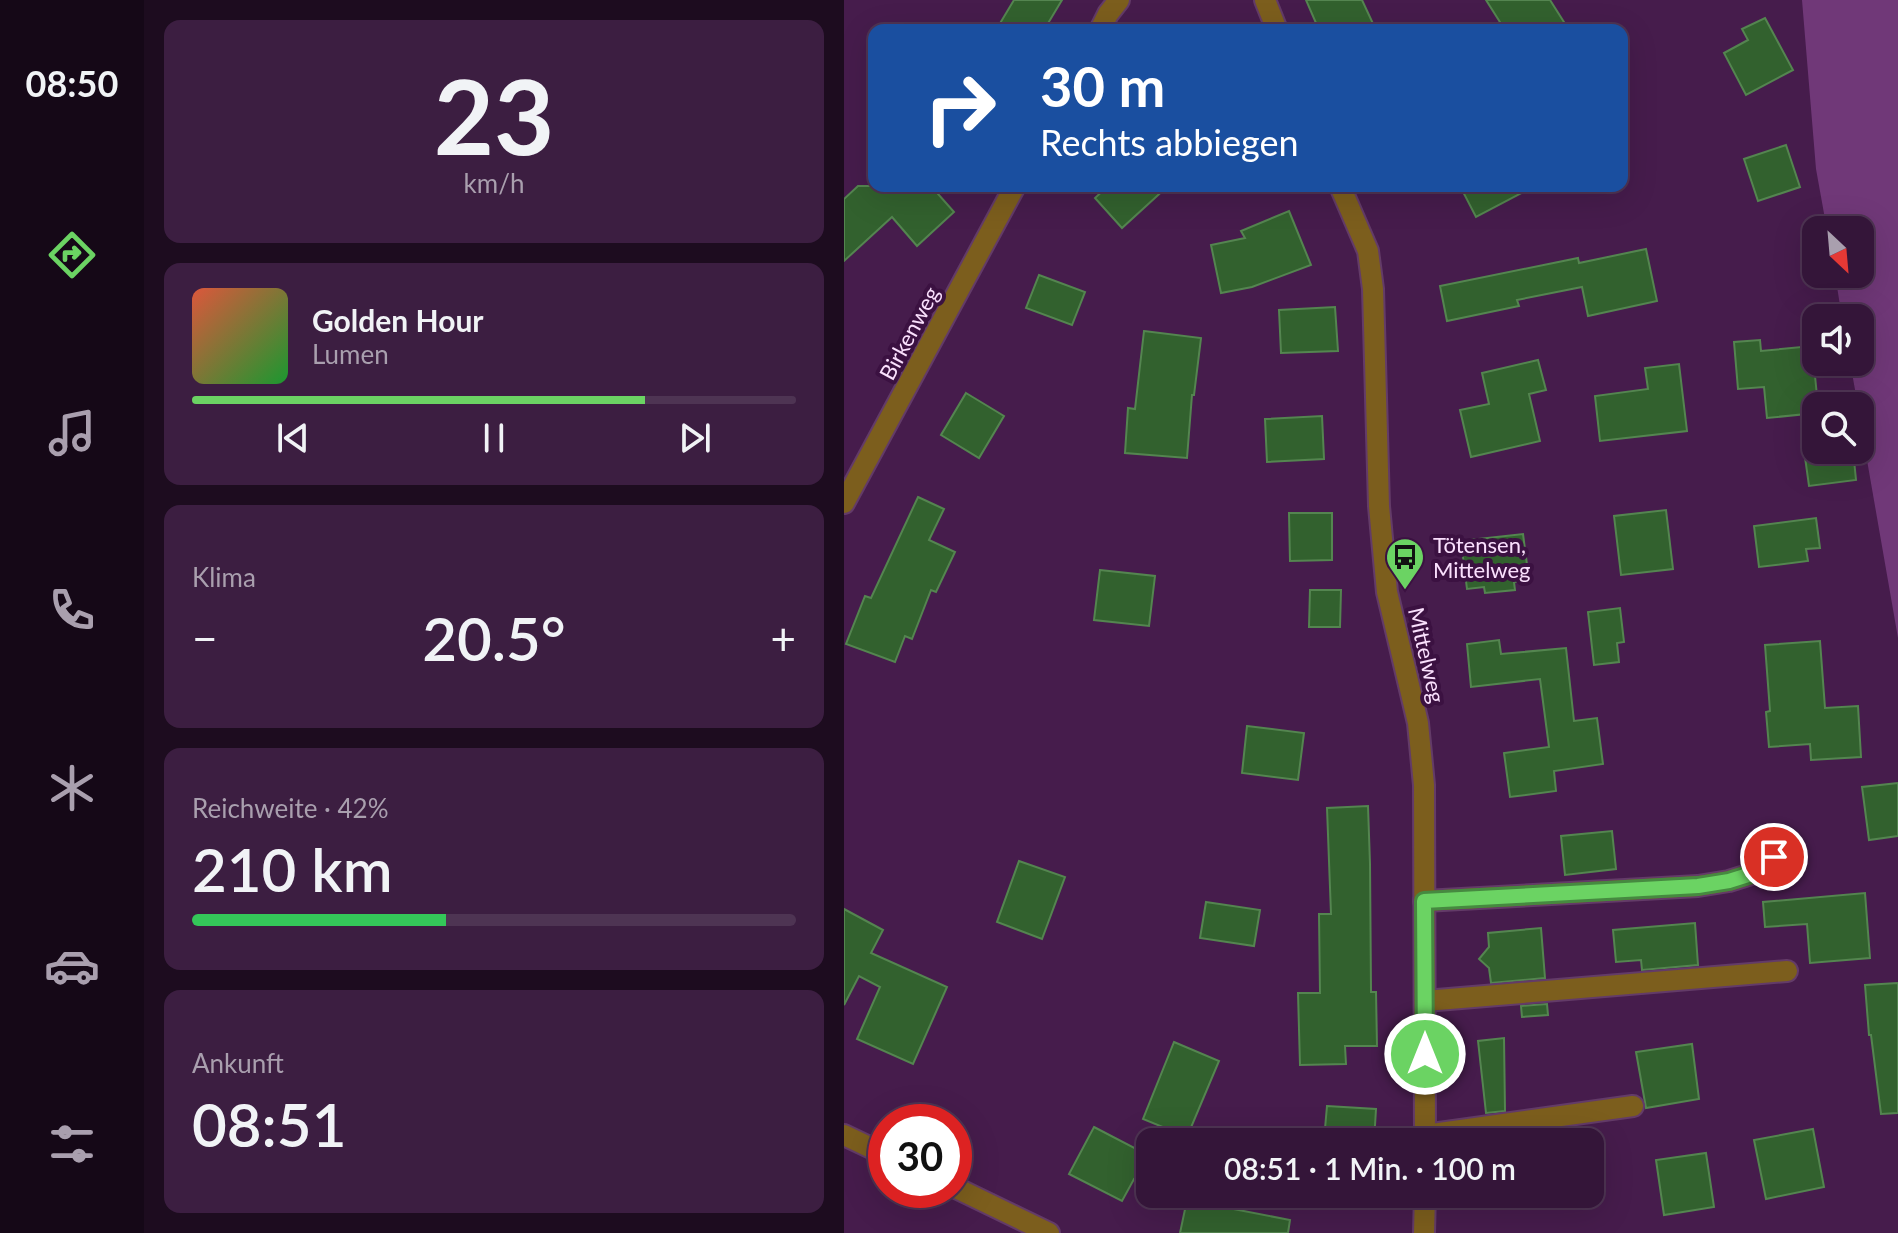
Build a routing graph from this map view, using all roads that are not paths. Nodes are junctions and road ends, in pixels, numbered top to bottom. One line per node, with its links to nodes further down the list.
1 (1119, 0): 3 (street)
2 (1265, 0): 4 (street)
3 (1103, 24)
4 (1275, 24)
5 (1012, 192): 7 (street, Birkenweg)
6 (1343, 192): 9 (street, Mittelweg)
7 (844, 503)
8 (1774, 857): 9 (street)
9 (1424, 901): 11 (street, Mittelweg)
10 (1787, 971): 11 (street)
11 (1425, 1001): 13 (street, Mittelweg)
12 (1633, 1106): 14 (street)
13 (1425, 1128)
14 (1490, 1128)
15 (844, 1135): 16 (street)
16 (868, 1146)
17 (972, 1196): 19 (street)
18 (1425, 1208): 20 (street)
19 (1049, 1233)
20 (1424, 1233)

